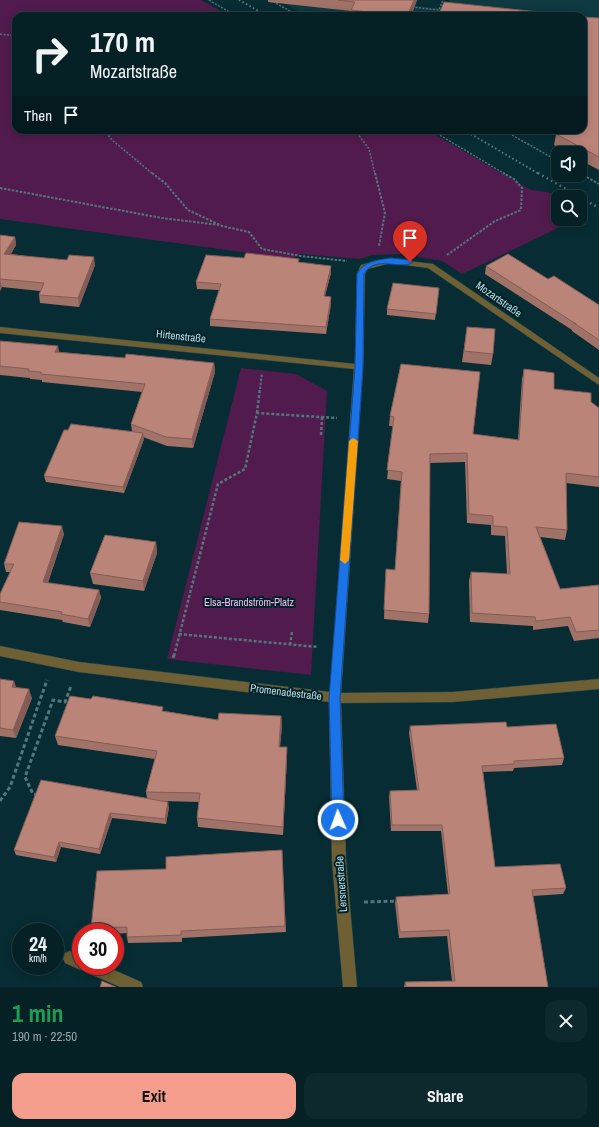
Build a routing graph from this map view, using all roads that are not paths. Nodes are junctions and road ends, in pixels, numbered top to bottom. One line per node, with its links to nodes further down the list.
1 (364, 267): 3 (street, Lersnerstraße); 4 (street, Mozartstraße)
2 (0, 330): 3 (street, Hirtenstraße)
3 (359, 367): 7 (street, Lersnerstraße)
4 (599, 382)
5 (0, 651): 7 (street, Promenadestraße)
6 (599, 684): 7 (street, Promenadestraße)
7 (335, 698): 10 (street, Lersnerstraße)
8 (109, 975): 9 (street)
9 (136, 987)
10 (350, 987)

